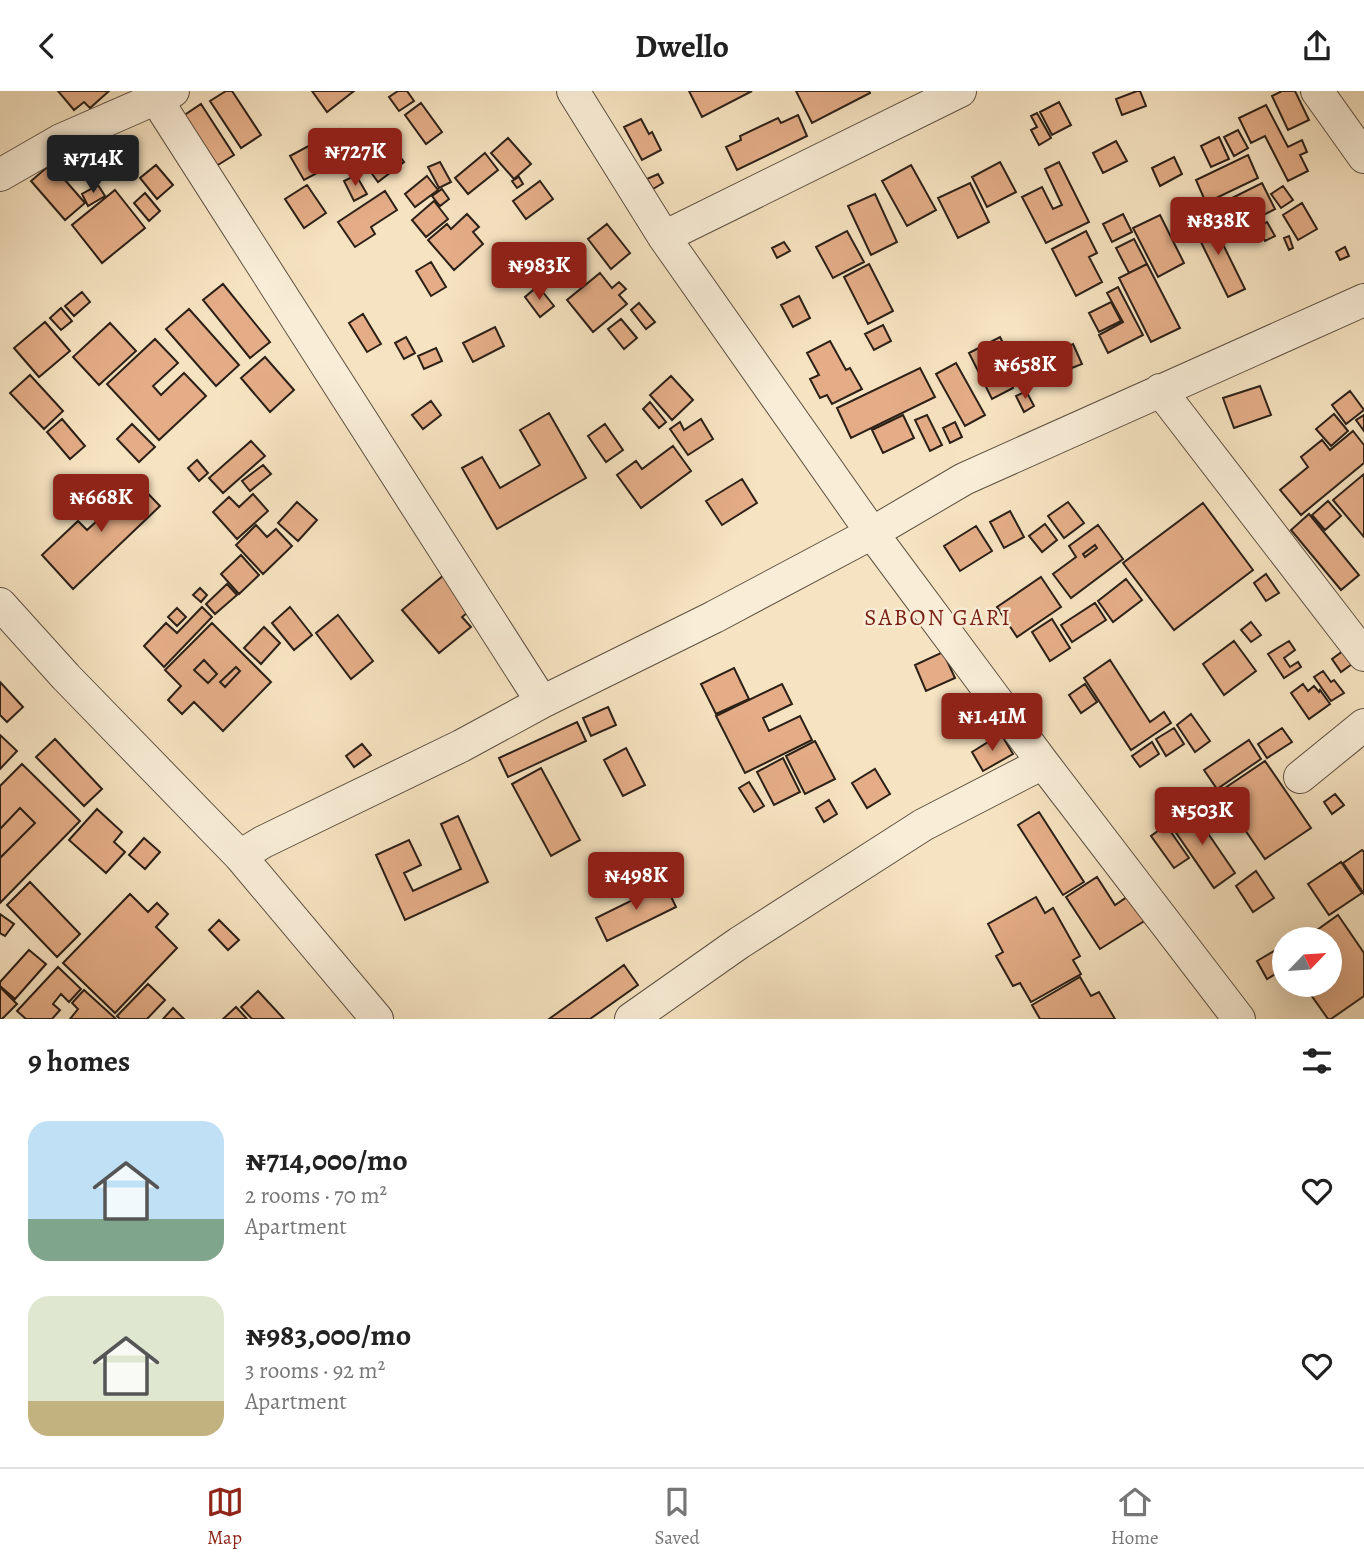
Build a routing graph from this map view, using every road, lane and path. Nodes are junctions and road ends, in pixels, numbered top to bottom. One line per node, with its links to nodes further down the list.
1 (573, 91): 7 (street)
2 (960, 91): 7 (street)
3 (1317, 91): 5 (street)
4 (160, 93): 6 (street); 13 (street)
5 (1364, 157)
6 (0, 175)
7 (664, 237): 10 (street)
8 (1364, 300): 9 (street)
9 (1160, 390): 10 (street); 12 (street)
10 (872, 533): 13 (street); 15 (street)
11 (0, 604): 17 (street)
12 (1364, 655)
13 (542, 702): 17 (street)
14 (1364, 725): 16 (street)
15 (1043, 763): 19 (street); 20 (street)
16 (1300, 777)
17 (240, 856): 18 (street)
18 (377, 1019)
19 (631, 1019)
20 (1239, 1019)

